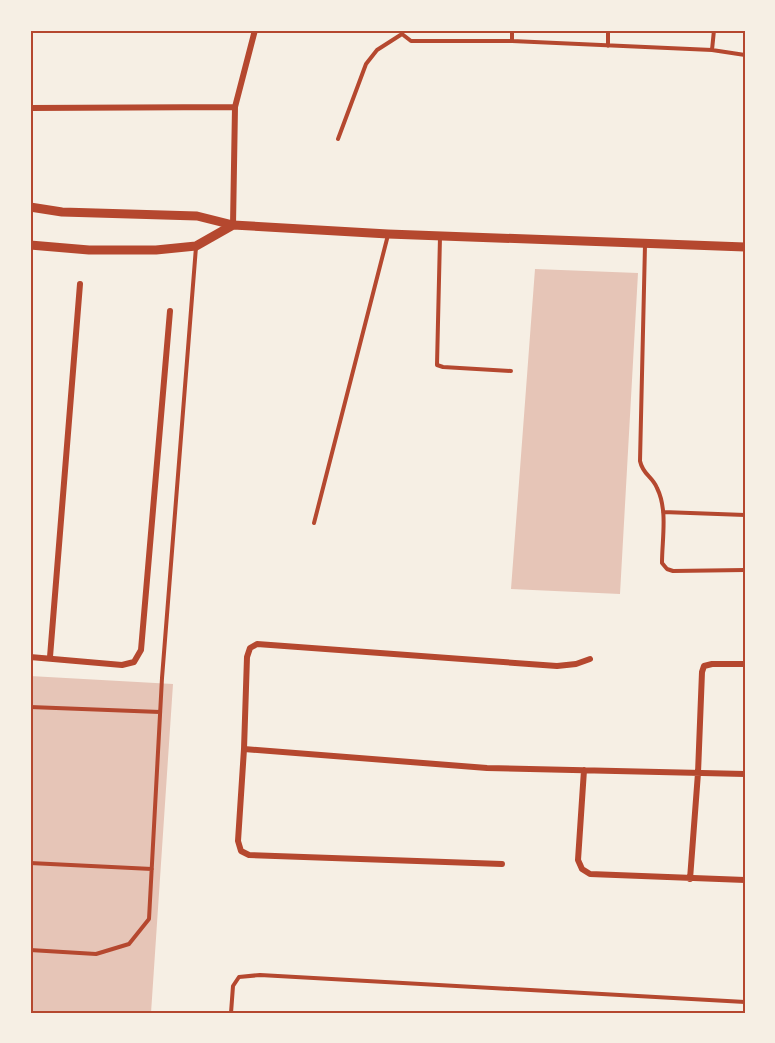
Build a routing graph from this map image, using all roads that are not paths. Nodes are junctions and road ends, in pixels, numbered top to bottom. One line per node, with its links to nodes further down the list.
1 (255, 30): 10 (street)
2 (512, 30): 6 (lane)
3 (608, 30): 7 (lane)
4 (714, 30): 8 (lane)
5 (401, 32): 6 (lane); 12 (lane)
6 (512, 41): 7 (lane)
7 (608, 46): 8 (lane)
8 (712, 50): 9 (lane)
9 (745, 55)
10 (235, 107): 11 (street); 14 (street)
11 (30, 108)
12 (338, 139)
13 (30, 207): 14 (street)
14 (233, 225): 15 (street); 19 (street)
15 (388, 234): 16 (street); 26 (lane)
16 (440, 236): 17 (street); 23 (lane)
17 (645, 244): 20 (street); 24 (lane)
18 (30, 245): 19 (street)
19 (196, 246): 33 (lane)
20 (745, 247)
21 (80, 284): 29 (street)
22 (170, 311): 29 (street)
23 (511, 371)
24 (663, 512): 25 (lane); 27 (lane)
25 (745, 515)
26 (314, 523)
27 (745, 570)
28 (30, 657): 29 (street)
29 (50, 657)
30 (590, 659): 34 (street)
31 (745, 664): 36 (street)
32 (30, 707): 33 (lane)
33 (160, 712): 40 (lane)
34 (244, 749): 35 (street); 39 (street)
35 (584, 770): 36 (street); 41 (street)
36 (698, 773): 37 (street); 41 (street)
37 (745, 774)
38 (30, 863): 40 (lane)
39 (502, 864)
40 (152, 869): 43 (lane)
41 (690, 879): 42 (street)
42 (745, 880)
43 (30, 950)
44 (745, 1002): 45 (lane)
45 (231, 1013)

